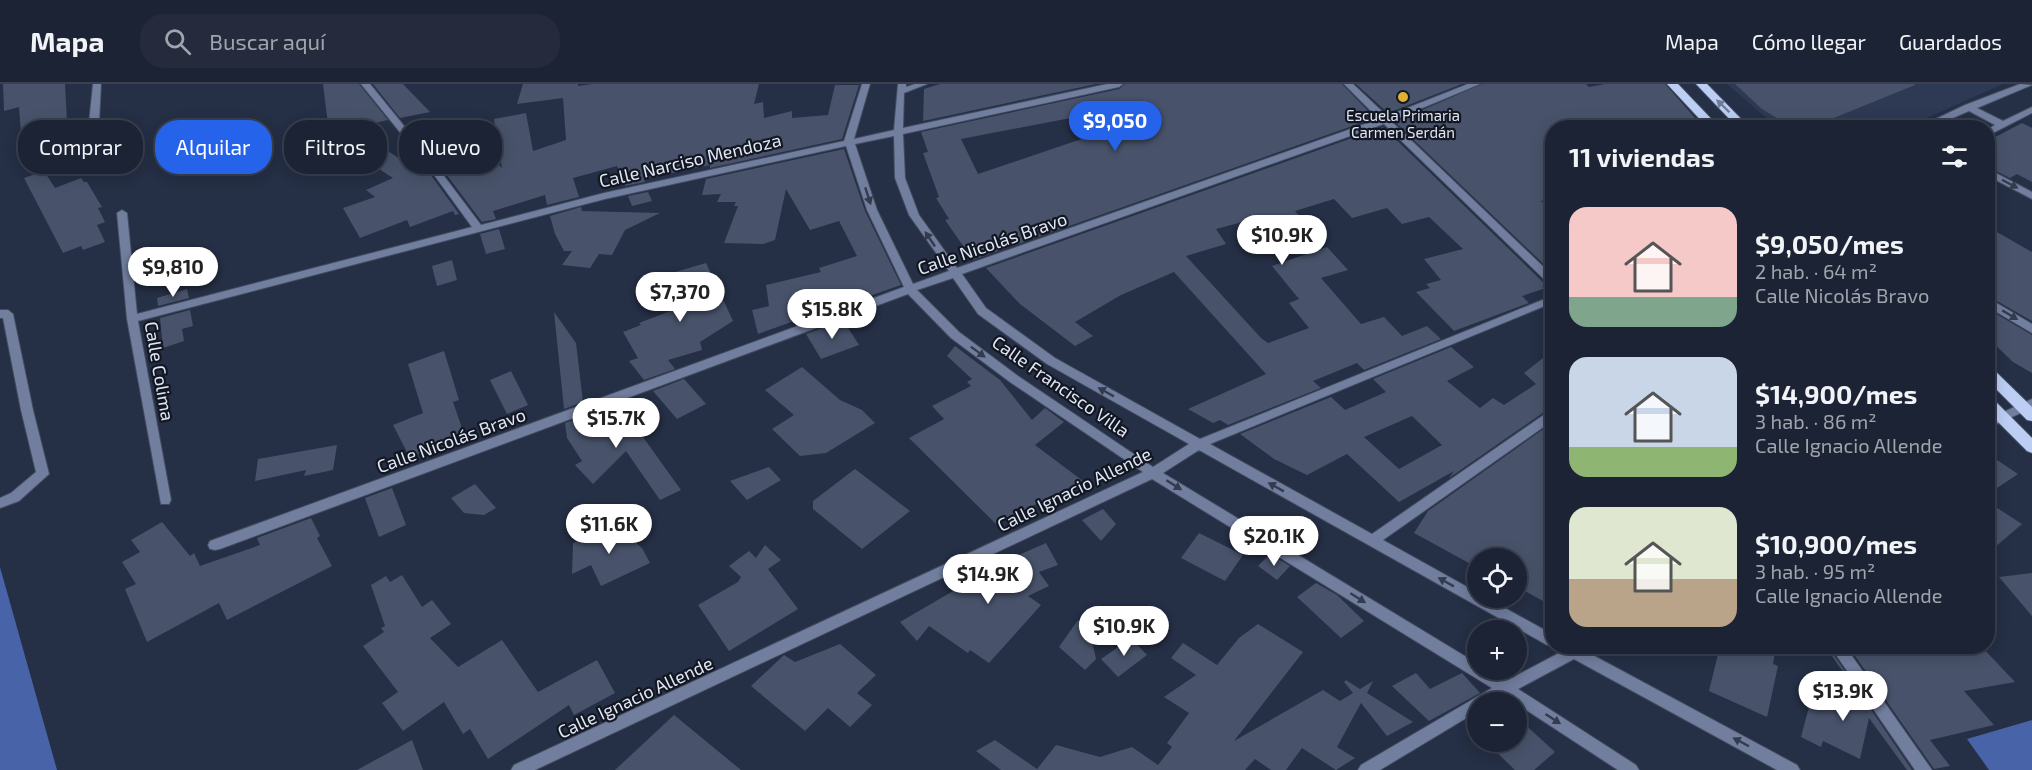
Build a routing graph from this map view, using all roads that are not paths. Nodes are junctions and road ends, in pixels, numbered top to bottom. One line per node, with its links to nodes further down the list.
1 (97, 84): 14 (street)
2 (365, 84): 28 (street)
3 (866, 84): 24 (street)
4 (923, 84): 11 (street)
5 (1119, 84): 23 (street, Calle Narciso Mendoza)
6 (1348, 84): 15 (street)
7 (1476, 84): 15 (street, Calle Nicolás Bravo)
8 (1672, 84): 16 (main road)
9 (1701, 84): 17 (main road, one-way to 9)
10 (2028, 84): 12 (street)
11 (901, 88): 23 (street, Calle Francisco Villa)
12 (1968, 107): 18 (street); 19 (street)
13 (2032, 110): 21 (street)
14 (94, 120)
15 (1385, 120): 29 (street, Calle Nicolás Bravo); 30 (street)
16 (1707, 120)
17 (1737, 120)
18 (1939, 120)
19 (1993, 120)
20 (1995, 121): 21 (street)
21 (2003, 125): 22 (street)
22 (1995, 129)
23 (898, 132): 24 (street, Calle Narciso Mendoza); 29 (street, Calle Francisco Villa, one-way to 23)
24 (849, 141): 28 (street, Calle Narciso Mendoza); 31 (street, Calle Francisco Villa, one-way to 31)
25 (1995, 176): 26 (street, one-way to 26)
26 (2032, 196)
27 (122, 213): 35 (street, Calle Colima)
28 (479, 229): 35 (street, Calle Narciso Mendoza)
29 (954, 274): 31 (street, Calle Nicolás Bravo); 42 (street, Calle Francisco Villa, one-way to 29)
30 (1545, 274)
31 (910, 289): 44 (street, Calle Francisco Villa, one-way to 44); 48 (street, Calle Nicolás Bravo)
32 (1545, 302): 42 (street, Calle Ignacio Allende)
33 (1995, 306): 36 (street, one-way to 36)
34 (0, 314): 46 (street)
35 (132, 319): 45 (street, Calle Colima)
36 (2032, 329)
37 (1995, 379): 38 (main road)
38 (2029, 409): 40 (street)
39 (1545, 420): 47 (street)
40 (1995, 420)
41 (1995, 421): 43 (main road)
42 (1200, 444): 44 (street, Calle Ignacio Allende); 47 (street, Calle Francisco Villa, one-way to 42)
43 (2032, 447)
44 (1153, 472): 53 (street, Calle Francisco Villa, one-way to 53); 56 (street, Calle Ignacio Allende)
45 (165, 500)
46 (0, 502)
47 (1372, 541): 49 (street, Calle Francisco Villa, one-way to 47)
48 (215, 545)
49 (1545, 637)
50 (1563, 654): 53 (street)
51 (1585, 654): 59 (street, one-way to 51)
52 (1843, 654): 60 (street)
53 (1503, 687): 54 (street); 58 (street, Calle Francisco Villa, one-way to 58)
54 (1495, 692)
55 (1467, 709): 57 (street)
56 (519, 770)
57 (1366, 770)
58 (1631, 770)
59 (1792, 770)
60 (1924, 770)

